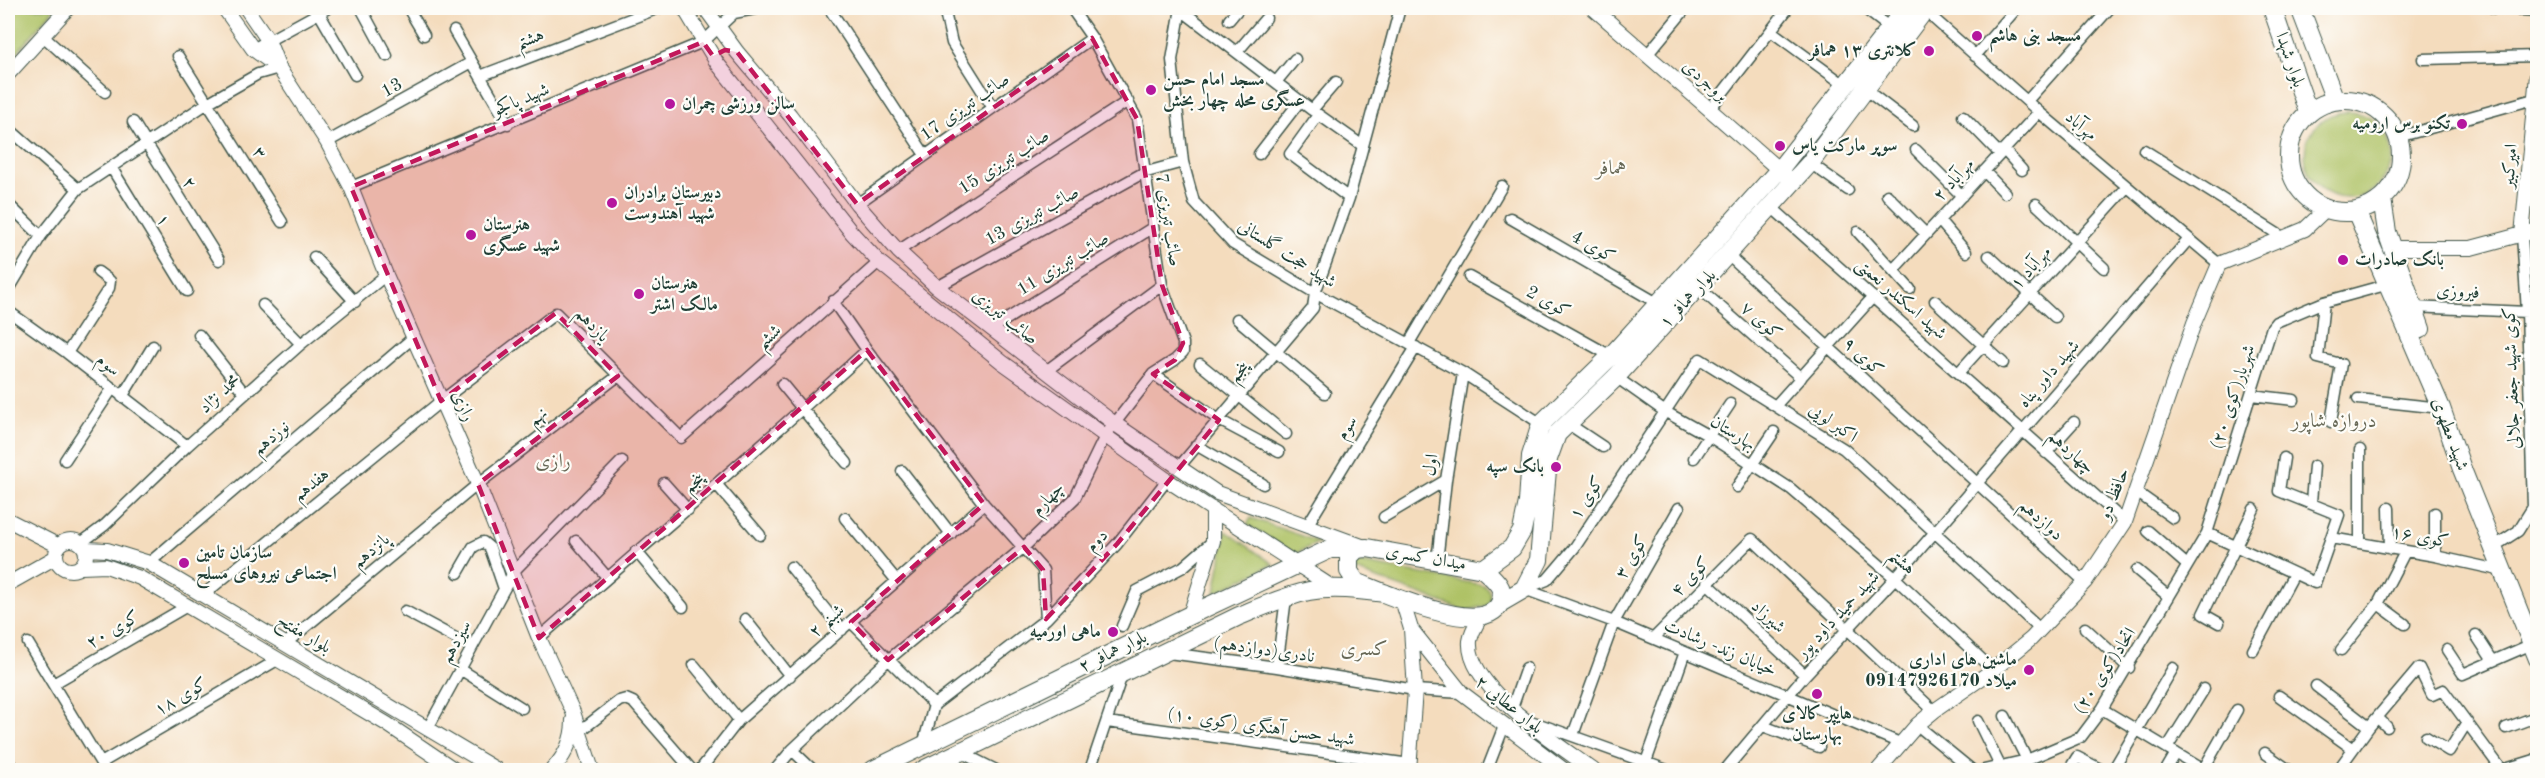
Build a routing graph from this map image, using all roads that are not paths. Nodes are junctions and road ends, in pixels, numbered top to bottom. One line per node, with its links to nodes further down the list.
1 (68, 8): 36 (street)
2 (224, 8): 40 (street, رازی)
3 (246, 8): 38 (street, رازی)
4 (361, 8): 45 (street)
5 (408, 8): 35 (street)
6 (659, 8): 56 (street, هشتم)
7 (684, 8): 39 (street, صائب تبریزی)
8 (705, 8): 31 (street, صائب تبریزی)
9 (760, 8): 26 (street)
10 (829, 8): 87 (street)
11 (944, 8): 68 (street)
12 (1071, 8): 37 (street, صائب تبریزی 7)
13 (1181, 8): 42 (street); 88 (street, شهید حجت گلستانی)
14 (1239, 8): 30 (street)
15 (1400, 8): 82 (street, پنجم)
16 (1593, 8): 43 (street, بروجردی)
17 (1686, 8): 43 (street)
18 (1864, 8): 32 (street)
19 (1918, 8): 32 (main road, بلوار همافر ۱); 46 (street, مهرآباد); 60 (main road, بلوار همافر ۱)
20 (2017, 8): 46 (street)
21 (2110, 8): 66 (street)
22 (2272, 8): 71 (main road, بلوار شهدا)
23 (2300, 8): 63 (main road, بلوار شهدا)
24 (2493, 8): 28 (street)
25 (324, 10): 38 (street); 55 (street)
26 (734, 10): 31 (street)
27 (1786, 11): 34 (street)
28 (2538, 11)
29 (1266, 18): 42 (street)
30 (1229, 20)
31 (718, 27): 39 (street); 41 (street, صائب تبریزی)
32 (1890, 28): 59 (main road, بلوار همافر ۱)
33 (454, 31): 50 (street)
34 (1771, 31): 59 (street); 69 (street)
35 (424, 35)
36 (43, 36): 54 (street); 61 (street)
37 (1092, 38): 64 (street, صائب تبریزی 7); 68 (street, صائب تبریزی 17)
38 (268, 40): 40 (street); 53 (street, رازی)
39 (703, 42): 51 (street, صائب تبریزی); 76 (street, شهید پاکجو)
40 (253, 49): 53 (street, رازی)
41 (737, 52): 51 (street); 108 (street, صائب تبریزی)
42 (1237, 52): 57 (street)
43 (1647, 55): 69 (street, بروجردی)
44 (178, 56): 67 (street, ۳)
45 (387, 56)
46 (1975, 56): 66 (street, مهرآباد)
47 (2538, 56): 49 (street)
48 (1295, 59): 57 (street)
49 (2423, 59)
50 (472, 62): 56 (street); 80 (street, 13)
51 (717, 63): 132 (street, صائب تبریزی)
52 (2538, 64): 62 (street, امیرکبیر)
53 (279, 68): 67 (street); 80 (street, رازی)
54 (8, 74)
55 (355, 75)
56 (480, 76): 76 (street)
57 (1276, 82): 65 (street)
58 (1336, 82): 72 (street)
59 (1845, 86): 91 (main road, بلوار همافر ۱)
60 (1866, 90): 77 (street); 89 (main road, بلوار همافر ۱)
61 (105, 92)
62 (2534, 99): 73 (street, امیرکبیر); 79 (street)
63 (2335, 100): 71 (main road); 79 (main road)
64 (1128, 101): 94 (street, صائب تبریزی 7); 126 (street, صائب تبریزی 15)
65 (1300, 101): 72 (street); 86 (street)
66 (2027, 101): 70 (street, مهرآباد)
67 (209, 102): 81 (street); 115 (street, ۳)
68 (993, 108): 87 (street, صائب تبریزی 17)
69 (1710, 109): 91 (street, بروجردی)
70 (2039, 112): 85 (street, مهرآباد ۲); 98 (street, مهرآباد)
71 (2308, 112): 111 (main road)
72 (1315, 113): 82 (street); 105 (street)
73 (2535, 115): 120 (street, امیرکبیر)
74 (1963, 116): 85 (street)
75 (133, 122): 81 (street, ۲)
76 (507, 124): 97 (street, شهید پاکجو)
77 (1913, 126)
78 (8, 128): 99 (street)
79 (2398, 137): 106 (main road)
80 (327, 142): 97 (street, رازی)
81 (146, 146): 90 (street); 131 (street, ۲)
82 (1363, 146): 105 (street, پنجم)
83 (1916, 150): 104 (street)
84 (2144, 150): 122 (street)
85 (2002, 152): 92 (street); 93 (street, مهرآباد ۲)
86 (1259, 154)
87 (925, 155): 108 (street, صائب تبریزی 17)
88 (1183, 162): 94 (street); 146 (street, شهید حجت گلستانی)
89 (1810, 163): 95 (main road, بلوار همافر ۱); 100 (street)
90 (111, 167): 99 (street); 145 (street, ۱)
91 (1779, 170): 95 (street, بروجردی); 102 (main road, بلوار همافر ۱)
92 (2022, 170)
93 (1984, 171): 101 (street); 104 (street, مهرآباد ۲)
94 (1143, 173): 116 (street, صائب تبریزی 7); 141 (street, صائب تبریزی 13)
95 (1794, 181): 110 (main road, بلوار همافر ۱)
96 (1502, 186): 164 (street, سوم)
97 (351, 187): 137 (street, رازی)
98 (2127, 187): 123 (street, مهرآباد); 124 (street, مهرآباد ۱)
99 (78, 189): 121 (street)
100 (1848, 190)
101 (2005, 193)
102 (1756, 195): 110 (street, شهید اسکندر نعمتی); 153 (main road, بلوار همافر ۱)
103 (1887, 195): 119 (street)
104 (1962, 196): 114 (street, مهرآباد ۲)
105 (1349, 198): 146 (street, پنجم)
106 (2382, 199): 112 (main road); 125 (main road, شهید مطهری)
107 (8, 204): 121 (street)
108 (857, 204): 126 (street, صائب تبریزی)
109 (2036, 204): 124 (street)
110 (1772, 207): 128 (main road, بلوار همافر ۱); 148 (street, شهید اسکندر نعمتی)
111 (2326, 209): 112 (main road); 122 (street)
112 (2356, 211): 139 (main road, شهید مطهری)
113 (1510, 218): 153 (street, کوی 4)
114 (1939, 220): 119 (street, مهرآباد ۲); 127 (street)
115 (282, 222)
116 (1152, 228): 140 (street, صائب تبریزی 7); 160 (street, صائب تبریزی 11)
117 (2538, 230): 120 (street)
118 (1858, 232): 135 (street)
119 (1926, 234): 135 (street, مهرآباد ۲)
120 (2522, 235): 125 (street); 157 (street, کوی شهید جعفر جلالی)
121 (42, 236): 144 (street)
122 (2284, 238): 133 (street)
123 (2189, 239): 133 (street, مهرآباد); 203 (street, شهید داور پناه)
124 (2077, 243): 134 (street); 147 (street, مهرآباد ۱)
125 (2393, 248): 155 (main road, شهید مطهری)
126 (898, 251): 141 (street, صائب تبریزی)
127 (1966, 252)
128 (1729, 256): 142 (main road, بلوار همافر ۱); 167 (street, کوی ۹)
129 (1989, 256): 147 (street)
130 (314, 257): 151 (street)
131 (219, 260)
132 (879, 262): 149 (street, ششم); 206 (street, صائب تبریزی)
133 (2219, 264): 234 (street, حافظ دو)
134 (2104, 268)
135 (1893, 270): 143 (street)
136 (98, 272): 169 (street)
137 (386, 275): 151 (street, محمد نژاد); 162 (street, رازی)
138 (1469, 277): 171 (street, کوی 2)
139 (2389, 284): 152 (street, شهریار(کوی ۲۰)); 194 (main road, شهید مطهری)
140 (1162, 285): 175 (street); 178 (street, صائب تبریزی 7)
141 (938, 287): 160 (street, صائب تبریزی)
142 (1699, 288): 180 (main road, بلوار همافر ۱); 181 (street, کوی ۷)
143 (1911, 289)
144 (8, 291)
145 (187, 291)
146 (1315, 293): 164 (street, شهید حجت گلستانی); 170 (street, پنجم)
147 (2030, 294): 158 (street); 166 (street, مهرآباد ۱)
148 (1874, 297): 167 (street); 176 (street, شهید اسکندر نعمتی)
149 (834, 301): 168 (street); 208 (street, ششم)
150 (1935, 301): 166 (street)
151 (356, 302): 163 (street, محمد نژاد)
152 (2324, 302): 186 (street, شهریار(کوی ۲۰)); 199 (street)
153 (1659, 304): 171 (main road, بلوار همافر ۱)
154 (263, 305): 163 (street)
155 (2412, 307): 157 (street, فیروزی); 259 (main road, شهید مطهری)
156 (8, 310): 169 (street, سوم)
157 (2532, 310): 214 (street, کوی شهید جعفر جلالی)
158 (2055, 317)
159 (1237, 320): 170 (street)
160 (991, 329): 175 (street, صائب تبریزی)
161 (199, 335): 185 (street)
162 (414, 337): 190 (street, رازی); 271 (street, نوزدهم)
163 (301, 344): 185 (street, محمد نژاد)
164 (1413, 345): 177 (street, شهید حجت گلستانی); 250 (street, سوم)
165 (153, 346): 188 (street)
166 (1982, 346): 173 (street); 176 (street, مهرآباد ۱)
167 (1828, 348): 181 (street); 228 (street, کوی ۹)
168 (867, 350): 195 (street, پنجم); 237 (street)
169 (67, 353): 183 (street, سوم)
170 (1276, 354): 184 (street); 187 (street, پنجم)
171 (1611, 356): 201 (main road, بلوار همافر ۱)
172 (1700, 359): 193 (street, اکبر لویی); 196 (street, کوی ۱)
173 (2003, 363)
174 (1200, 364): 187 (street)
175 (1046, 371): 200 (street, صائب تبریزی)
176 (1959, 372): 203 (street, شهید اسکندر نعمتی)
177 (1463, 373): 201 (street, شهید حجت گلستانی); 226 (street, اول)
178 (1153, 374): 197 (street); 200 (street, صائب تبریزی 7)
179 (618, 376): 190 (street, یازدهم); 208 (street, یازدهم); 229 (street, نهم)
180 (1616, 377): 196 (street, بهارستان); 202 (main road, بلوار همافر ۱)
181 (1801, 378): 193 (street)
182 (782, 384): 195 (street)
183 (112, 389): 188 (street, سوم); 218 (street)
184 (1325, 393)
185 (245, 394): 210 (street, محمد نژاد)
186 (2251, 395): 191 (street); 253 (street, شهریار(کوی ۲۰))
187 (1240, 396): 197 (street, پنجم); 205 (street)
188 (122, 397): 210 (street, سوم)
189 (2358, 399): 194 (street)
190 (441, 400): 229 (street, رازی); 292 (street, هفدهم)
191 (2294, 400)
192 (1730, 404): 207 (street)
193 (1776, 405): 251 (street, اکبر لویی)
194 (2441, 408): 279 (main road, شهید مطهری)
195 (802, 410): 220 (street); 232 (street, پنجم)
196 (1664, 411): 207 (street, بهارستان); 289 (street, کوی ۱)
197 (1219, 420): 209 (street, پنجم); 213 (street)
198 (2074, 422): 215 (street)
199 (2331, 422)
200 (1115, 424): 206 (street, چهارم); 223 (street, صائب تبریزی)
201 (1541, 424): 202 (street, شهید حجت گلستانی); 276 (main road, بلوار همافر ۱)
202 (1562, 429): 211 (street); 289 (main road, بلوار همافر ۱)
203 (2022, 430): 215 (street, چهاردهم); 228 (street, شهید داور پناه)
204 (1774, 432): 221 (street)
205 (1286, 434)
206 (1105, 436): 225 (street, صائب تبریزی); 263 (street, چهارم)
207 (1709, 436): 216 (street); 221 (street, بهارستان)
208 (681, 438)
209 (1196, 445): 223 (street, پنجم); 230 (street)
210 (187, 446): 261 (street, محمد نژاد)
211 (1602, 447)
212 (2360, 450): 260 (street)
213 (1279, 452)
214 (2534, 452): 238 (street, کوی شهید جعفر جلالی)
215 (2046, 453): 249 (street, چهاردهم)
216 (1694, 458)
217 (2284, 458): 236 (street)
218 (65, 460)
219 (622, 461): 278 (street, سیزدهم)
220 (847, 463)
221 (1752, 464): 231 (street, بهارستان); 233 (street)
222 (2314, 466): 236 (street)
223 (1179, 467): 235 (street, صائب تبریزی)
224 (902, 471): 254 (street)
225 (1167, 480): 243 (street, صائب تبریزی); 304 (street, دوم)
226 (1446, 480): 245 (street); 270 (street, اول)
227 (664, 483): 242 (street)
228 (1976, 483): 251 (street, شهید داور پناه); 285 (street, دوازدهم)
229 (478, 484): 278 (street, رازی); 319 (street, پانزدهم)
230 (1263, 484)
231 (1784, 484): 283 (street, هشتم)
232 (717, 485): 242 (street, پنجم); 255 (street)
233 (1737, 487)
234 (2135, 491): 247 (street); 249 (street, حافظ دو)
235 (1231, 498): 243 (street); 250 (street, صائب تبریزی)
236 (2311, 502): 256 (street)
237 (984, 504): 254 (street, شبنم ۲); 263 (street)
238 (2535, 507): 259 (street, کوی شهید جعفر جلالی)
239 (1679, 508): 306 (street, کوی ۳)
240 (2389, 508): 265 (street)
241 (2254, 509): 262 (street)
242 (688, 510): 267 (street, پنجم)
243 (1216, 511): 258 (street); 273 (street, صائب تبریزی)
244 (2435, 513): 269 (street)
245 (1384, 517)
246 (845, 518): 284 (street)
247 (2173, 518)
248 (8, 520): 266 (street)
249 (2125, 522): 285 (street, حافظ دو)
250 (1306, 526): 264 (street, صائب تبریزی)
251 (1934, 531): 283 (street, شهید حمید داود پور); 314 (street, اکبر لویی)
252 (2148, 531): 272 (street)
253 (2207, 533): 262 (street); 272 (street, اتحاد(کوی ۲۰))
254 (951, 534): 284 (street, شبنم ۲)
255 (760, 535)
256 (2331, 538): 260 (street, کوی ۱۶); 281 (street)
257 (576, 541): 282 (street)
258 (1213, 541): 301 (street); 309 (street)
259 (2501, 542): 320 (main road, شهید مطهری)
260 (2360, 543): 265 (street, کوی ۱۶)
261 (83, 546): 266 (street); 271 (street, بلوار مفتح); 274 (street)
262 (2234, 546): 281 (street); 307 (street)
263 (1024, 547): 304 (street); 328 (street, چهارم)
264 (1362, 549): 270 (main road, میدان کسری); 273 (main road, بلوار همافر ۲); 291 (main road)
265 (2390, 549): 268 (street, کوی ۱۶)
266 (58, 551): 274 (street); 287 (street)
267 (636, 551): 282 (street, پنجم); 299 (street)
268 (2405, 552): 269 (street, کوی ۱۶); 297 (street)
269 (2435, 556): 279 (street, کوی ۱۶)
270 (1437, 562): 276 (main road, میدان کسری)
271 (149, 563): 292 (street, بلوار مفتح)
272 (2187, 565): 293 (street, اتحاد(کوی ۲۰))
273 (1298, 566): 290 (street, صائب تبریزی); 301 (main road, بلوار همافر ۲)
274 (81, 567): 298 (street, بلوار مفتح)
275 (791, 567): 313 (street)
276 (1483, 569): 296 (main road, میدان کسری)
277 (2137, 570): 293 (street)
278 (514, 571): 288 (street, سیزدهم); 316 (street, رازی)
279 (2503, 571): 320 (main road, شهید مطهری)
280 (458, 573): 288 (street)
281 (2294, 574): 322 (street)
282 (606, 578): 316 (street, پنجم)
283 (1895, 578): 312 (street, شهید حمید داود پور); 337 (street, هشتم)
284 (897, 581): 305 (street, شبنم ۲)
285 (2085, 582): 314 (street, حافظ دو)
286 (1707, 583): 312 (street, کوی ۴); 317 (street, کوی ۴); 339 (street, شیرزاد)
287 (8, 584)
288 (504, 589): 321 (street, سیزدهم)
289 (1524, 589): 296 (main road); 306 (street, خیابان زند- رشادت)
290 (1335, 590): 291 (main road, بلوار همافر ۲); 294 (main road, بلوار همافر ۲)
291 (1384, 592): 295 (main road)
292 (203, 595): 319 (street, بلوار مفتح)
293 (2169, 597): 334 (street, اتحاد(کوی ۲۰))
294 (1286, 598): 326 (main road, بلوار همافر ۲); 332 (street)
295 (1402, 600): 302 (main road); 311 (street, بلوار عطایی ۲)
296 (1500, 603): 302 (main road)
297 (2378, 604): 308 (street); 323 (street)
298 (189, 605): 327 (street, بلوار مفتح); 342 (street, کوی ۲۰)
299 (683, 607)
300 (405, 611): 321 (street)
301 (1190, 615): 376 (main road, بلوار همافر ۲)
302 (1481, 616): 351 (street, بلوار عطایی ۲)
303 (745, 619): 340 (street)
304 (1046, 619): 349 (street, دوم)
305 (851, 622): 313 (street, شبنم ۲); 328 (street)
306 (1614, 622): 317 (street, خیابان زند- رشادت); 373 (street)
307 (2219, 623)
308 (2405, 624)
309 (1122, 626)
310 (2085, 628): 334 (street)
311 (1411, 629): 345 (street); 346 (street, بلوار عطایی ۲)
312 (1848, 629): 339 (street, شهید حمید داود پور); 354 (street)
313 (842, 630): 340 (street, شبنم ۲)
314 (2041, 630): 337 (street, حافظ دو)
315 (2476, 635): 329 (street)
316 (539, 638): 355 (street, رازی)
317 (1654, 638): 325 (street, خیابان زند- رشادت)
318 (28, 643): 342 (street)
319 (285, 644): 331 (street, بلوار مفتح)
320 (2536, 646): 329 (street)
321 (472, 647): 336 (street, سیزدهم)
322 (2253, 650)
323 (2341, 650)
324 (2446, 650): 329 (street)
325 (1685, 652): 347 (street, خیابان زند- رشادت); 385 (street)
326 (1168, 653): 332 (street, نادری(دوازدهم)); 338 (main road, بلوار همافر ۲)
327 (279, 659): 341 (street, بلوار مفتح); 386 (street, کوی ۱۸)
328 (888, 660): 349 (street); 379 (street, چهارم)
329 (2493, 661)
330 (694, 665): 360 (street)
331 (322, 666): 341 (street); 369 (street, بلوار مفتح)
332 (1277, 667): 345 (street, نادری(دوازدهم))
333 (1526, 668): 351 (street)
334 (2128, 668): 352 (street, اتحاد(کوی ۲۰))
335 (2173, 668): 371 (street)
336 (460, 669): 350 (street); 369 (street, سیزدهم)
337 (1993, 670): 354 (street, حافظ دو)
338 (1122, 675): 362 (street); 381 (main road, بلوار همافر ۲)
339 (1805, 675): 347 (street, شهید حمید داود پور)
340 (790, 676): 360 (street, شبنم ۲)
341 (314, 680): 393 (street, بلوار مفتح)
342 (53, 684): 386 (street)
343 (2316, 686): 367 (street)
344 (2204, 689): 380 (street)
345 (1415, 690): 346 (street, نادری(دوازدهم)); 387 (street)
346 (1462, 693): 364 (street, بلوار عطایی ۲)
347 (1789, 694): 365 (street); 375 (street, خیابان زند- رشادت)
348 (2279, 696): 378 (street)
349 (934, 705): 376 (street)
350 (522, 708)
351 (1512, 708): 358 (street, بلوار عطایی ۲)
352 (2102, 709): 371 (street); 384 (street, اتحاد(کوی ۲۰))
353 (2237, 710): 391 (street)
354 (1934, 711): 366 (street, حافظ دو)
355 (573, 712): 372 (street, رازی); 395 (street)
356 (2005, 716): 384 (street)
357 (2538, 716): 370 (street)
358 (1525, 718): 373 (street); 405 (street, بلوار عطایی ۲)
359 (2378, 718): 363 (street); 367 (street); 368 (street)
360 (739, 720): 398 (street, شبنم ۲)
361 (1978, 720): 389 (street)
362 (1107, 722): 387 (street, شهید حسن آهنگری (کوی ۱۰)); 403 (street)
363 (2467, 722): 374 (street); 392 (street)
364 (1504, 726): 390 (street, بلوار عطایی ۲); 404 (street)
365 (1763, 726): 377 (street); 407 (street)
366 (1917, 726): 375 (street, حافظ دو); 409 (street)
367 (2369, 727): 378 (street)
368 (2387, 727)
369 (428, 728): 394 (street, بلوار مفتح)
370 (2506, 728)
371 (2136, 729): 380 (street); 413 (street)
372 (579, 731): 396 (street, رازی); 397 (street)
373 (1573, 735): 385 (street)
374 (2426, 737)
375 (1900, 743): 408 (street, حافظ دو)
376 (923, 745): 401 (main road, بلوار همافر ۲)
377 (1819, 747)
378 (2353, 749): 416 (street)
379 (792, 750): 399 (street, چهارم); 400 (street)
380 (2171, 750): 391 (street); 414 (street)
381 (960, 752): 388 (main road, بلوار همافر ۲); 402 (street)
382 (2265, 753): 415 (street)
383 (2538, 759): 392 (street)
384 (2027, 760): 389 (street, اتحاد(کوی ۲۰))
385 (1646, 762): 406 (street)
386 (103, 767)
387 (1410, 767)
388 (932, 768)
389 (2001, 768): 410 (street, اتحاد(کوی ۲۰))
390 (1563, 770)
391 (2203, 770)
392 (2502, 770)
393 (454, 771)
394 (497, 771)
395 (552, 771)
396 (592, 771)
397 (692, 771)
398 (700, 771)
399 (775, 771)
400 (813, 771)
401 (873, 771)
402 (996, 771)
403 (1090, 771)
404 (1487, 771)
405 (1593, 771)
406 (1667, 771)
407 (1725, 771)
408 (1878, 771)
409 (1972, 771)
410 (1984, 771)
411 (2069, 771): 412 (street)
412 (2102, 771)
413 (2113, 771)
414 (2166, 771)
415 (2289, 771)
416 (2338, 771)

